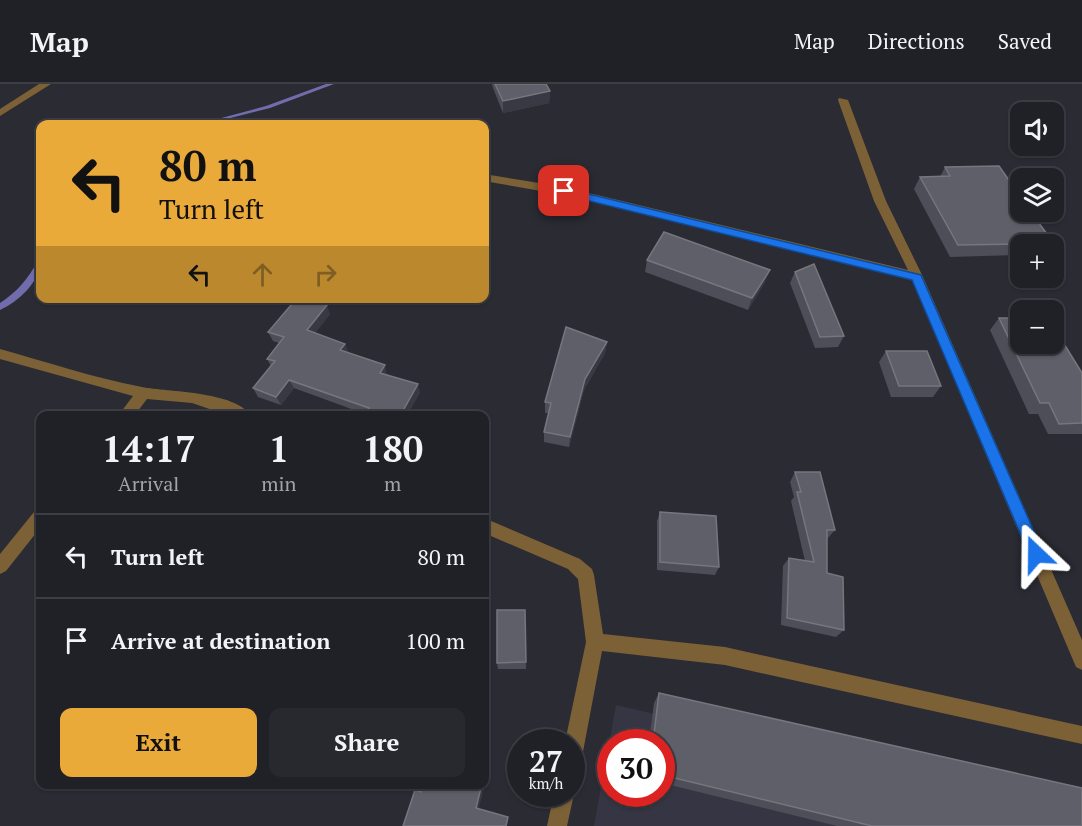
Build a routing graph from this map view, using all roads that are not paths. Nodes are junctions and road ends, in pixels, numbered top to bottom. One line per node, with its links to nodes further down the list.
1 (46, 84): 3 (street)
2 (843, 100): 5 (street)
3 (0, 113)
4 (489, 178): 5 (street)
5 (917, 277): 14 (street)
6 (0, 354): 7 (street)
7 (144, 393): 8 (street); 9 (street)
8 (129, 411)
9 (235, 411)
10 (36, 522): 12 (street)
11 (489, 527): 13 (street)
12 (0, 566)
13 (595, 642): 15 (street); 16 (street)
14 (1082, 661)
15 (578, 729)
16 (1082, 735)
17 (561, 807): 18 (street)
18 (557, 826)

